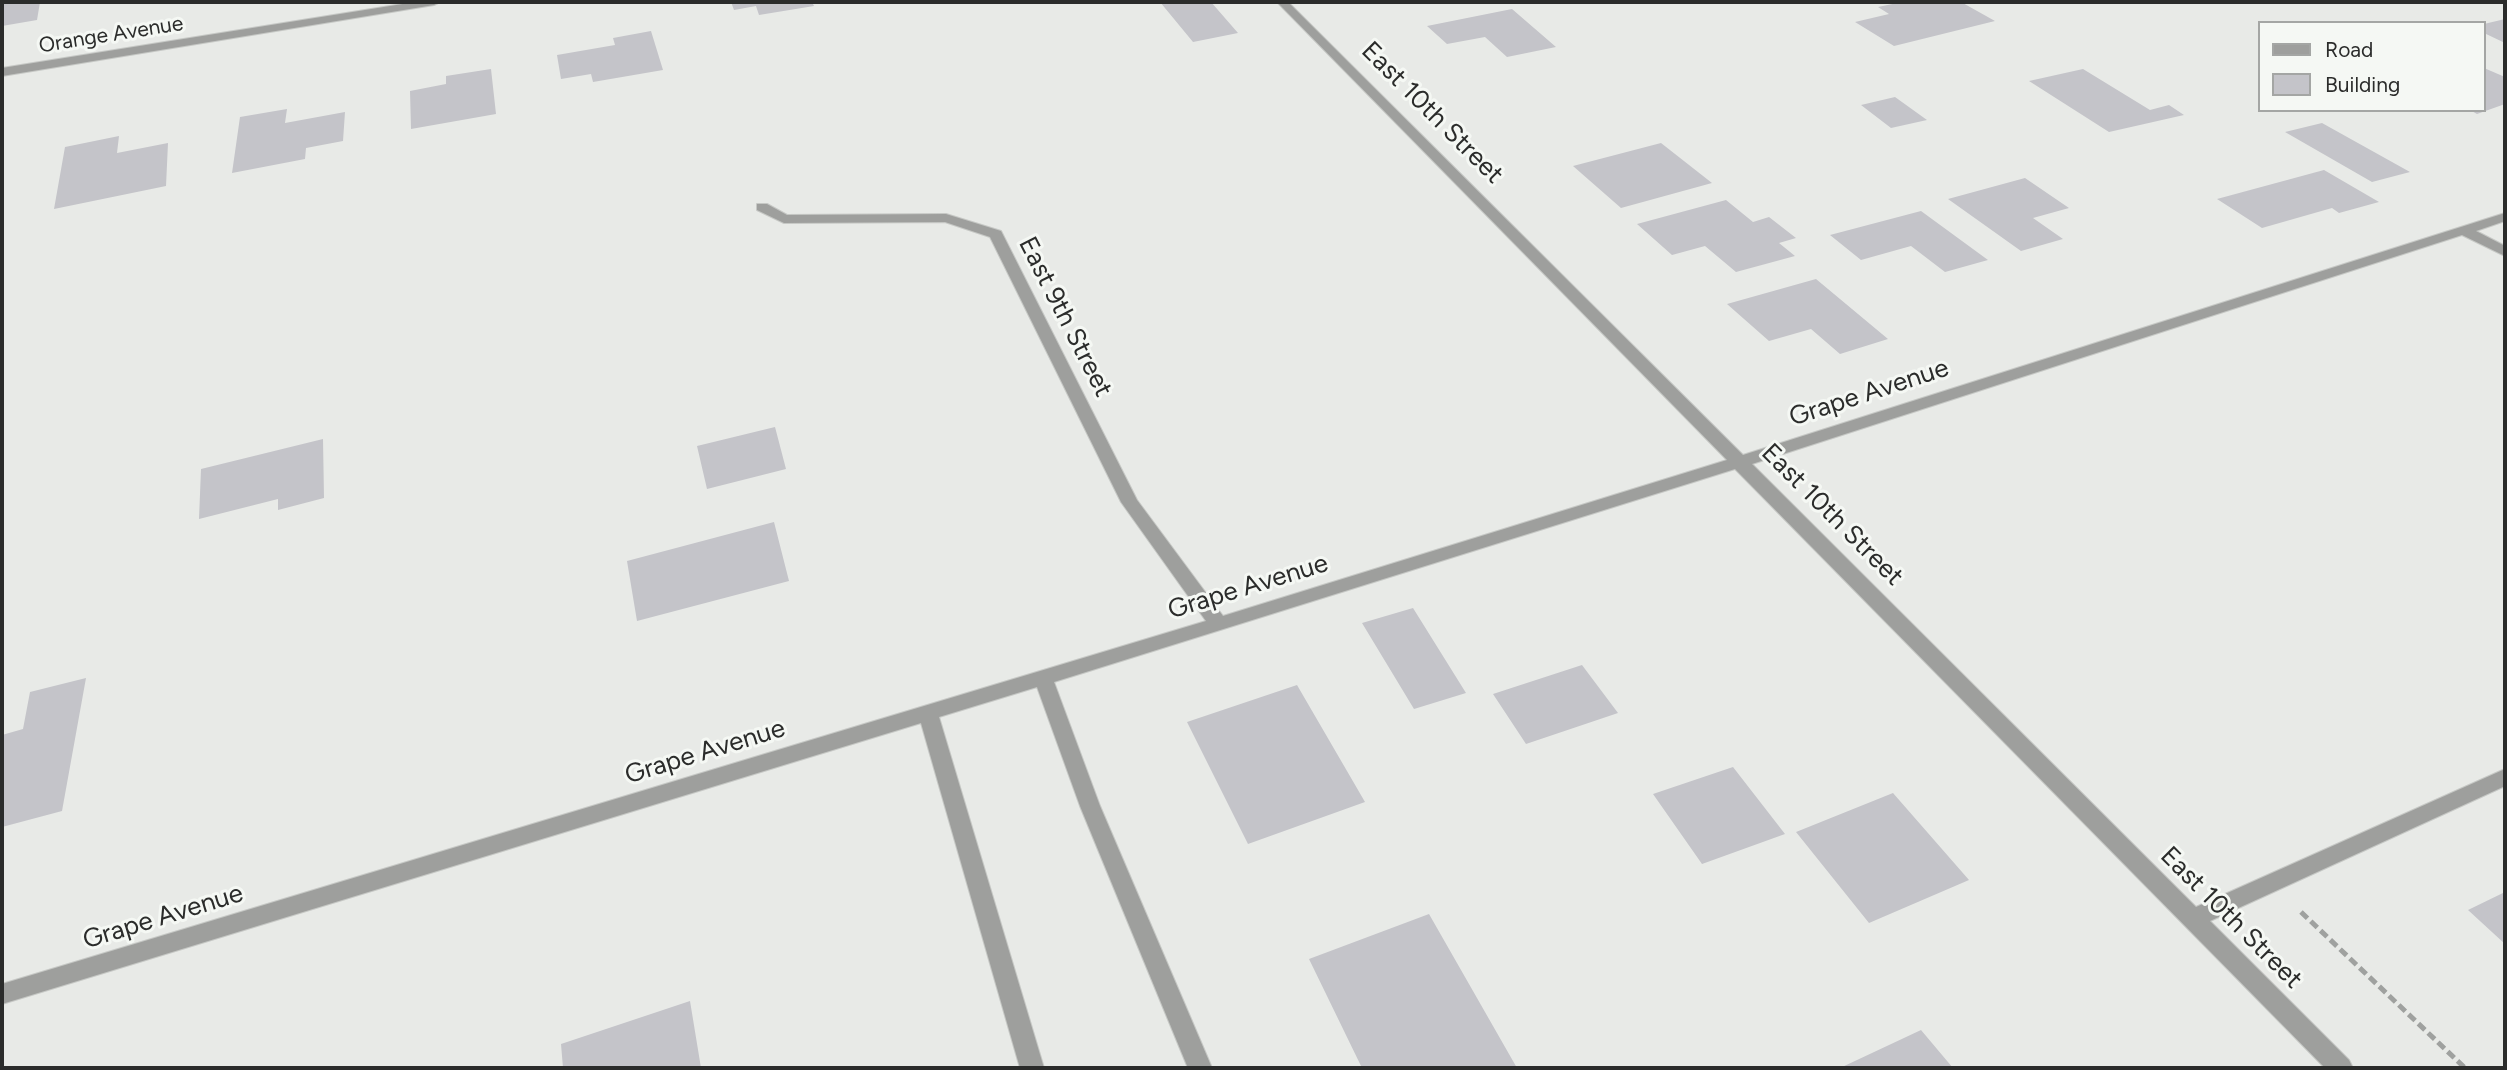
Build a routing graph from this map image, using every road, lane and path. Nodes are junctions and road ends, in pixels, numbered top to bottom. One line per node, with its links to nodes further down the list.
1 (434, 2): 3 (street, Orange Avenue)
2 (1282, 2): 8 (street, East 10th Street)
3 (2, 72)
4 (762, 207): 9 (street, East 9th Street)
5 (2505, 218): 6 (street, Grape Avenue)
6 (2464, 230): 7 (street); 8 (street, Grape Avenue)
7 (2505, 252)
8 (1740, 462): 9 (street, Grape Avenue); 14 (street, East 10th Street)
9 (1217, 624): 10 (street, Grape Avenue)
10 (1043, 677): 11 (street, Grape Avenue); 17 (street)
11 (928, 712): 15 (street, Grape Avenue); 16 (street)
12 (2505, 777): 13 (street)
13 (2272, 883): 14 (street); 19 (path)
14 (2193, 919): 18 (street, East 10th Street)
15 (2, 994)
16 (1032, 1068)
17 (1200, 1068)
18 (2341, 1068)
19 (2465, 1068)

